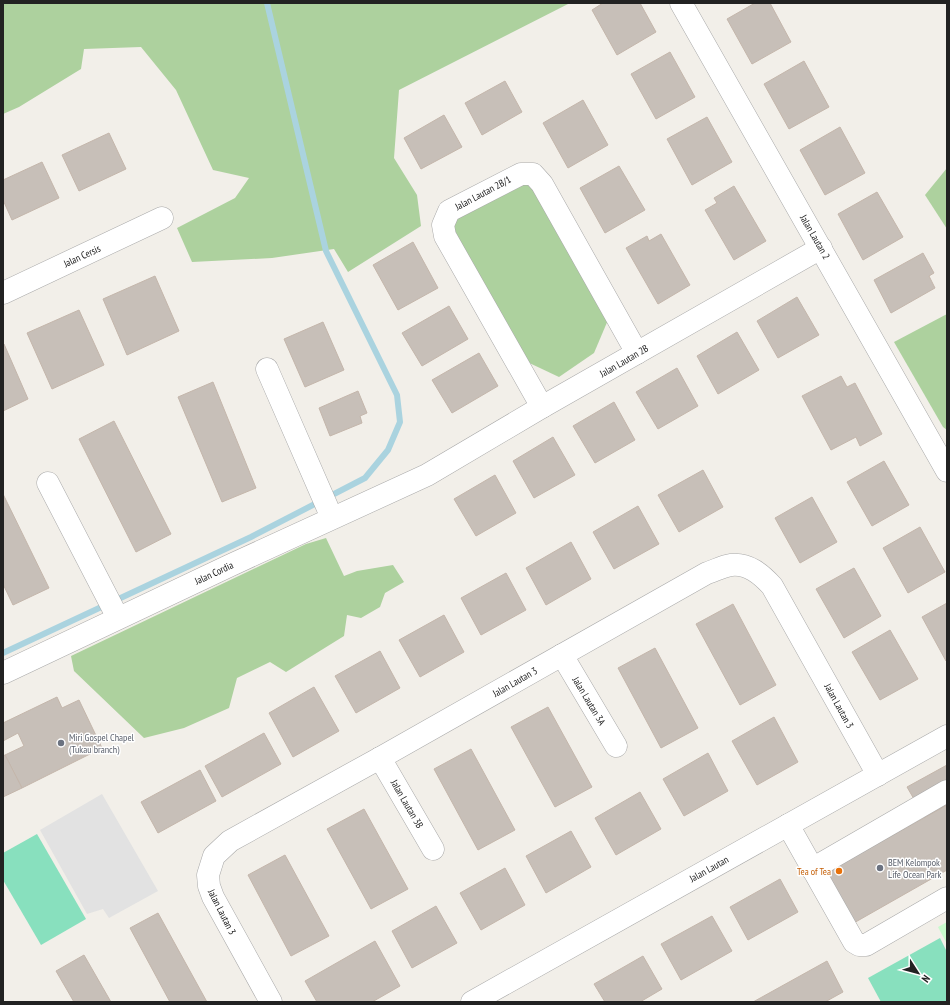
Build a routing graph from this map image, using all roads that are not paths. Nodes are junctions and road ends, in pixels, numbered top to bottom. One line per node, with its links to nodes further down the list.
1 (681, 3): 3 (street, Jalan Lautan 2)
2 (162, 218): 4 (street, Jalan Cersis)
3 (821, 248): 5 (street, Jalan Lautan 2B); 8 (street, Jalan Lautan 2)
4 (3, 293)
5 (637, 353): 7 (street, Jalan Lautan 2B); 7 (street, Jalan Lautan 2B/1)
6 (267, 369): 11 (street)
7 (542, 407): 9 (street, Jalan Lautan 2B)
8 (947, 471)
9 (427, 475): 11 (street, Jalan Cordia)
10 (48, 483): 12 (street)
11 (327, 506): 12 (street, Jalan Cordia)
12 (116, 614): 14 (street, Jalan Cordia)
13 (562, 655): 16 (street, Jalan Lautan 3A); 17 (street, Jalan Lautan 3); 18 (street, Jalan Lautan 3)
14 (3, 673)
15 (947, 736): 18 (street, Jalan Lautan)
16 (616, 746)
17 (380, 758): 21 (street, Jalan Lautan 3B); 24 (street, Jalan Lautan 3)
18 (878, 775): 20 (street, Jalan Lautan)
19 (947, 791): 22 (street)
20 (788, 825): 22 (street); 25 (street, Jalan Lautan)
21 (433, 849)
22 (812, 869): 23 (street)
23 (947, 898)
24 (271, 1002)
25 (472, 1002)

